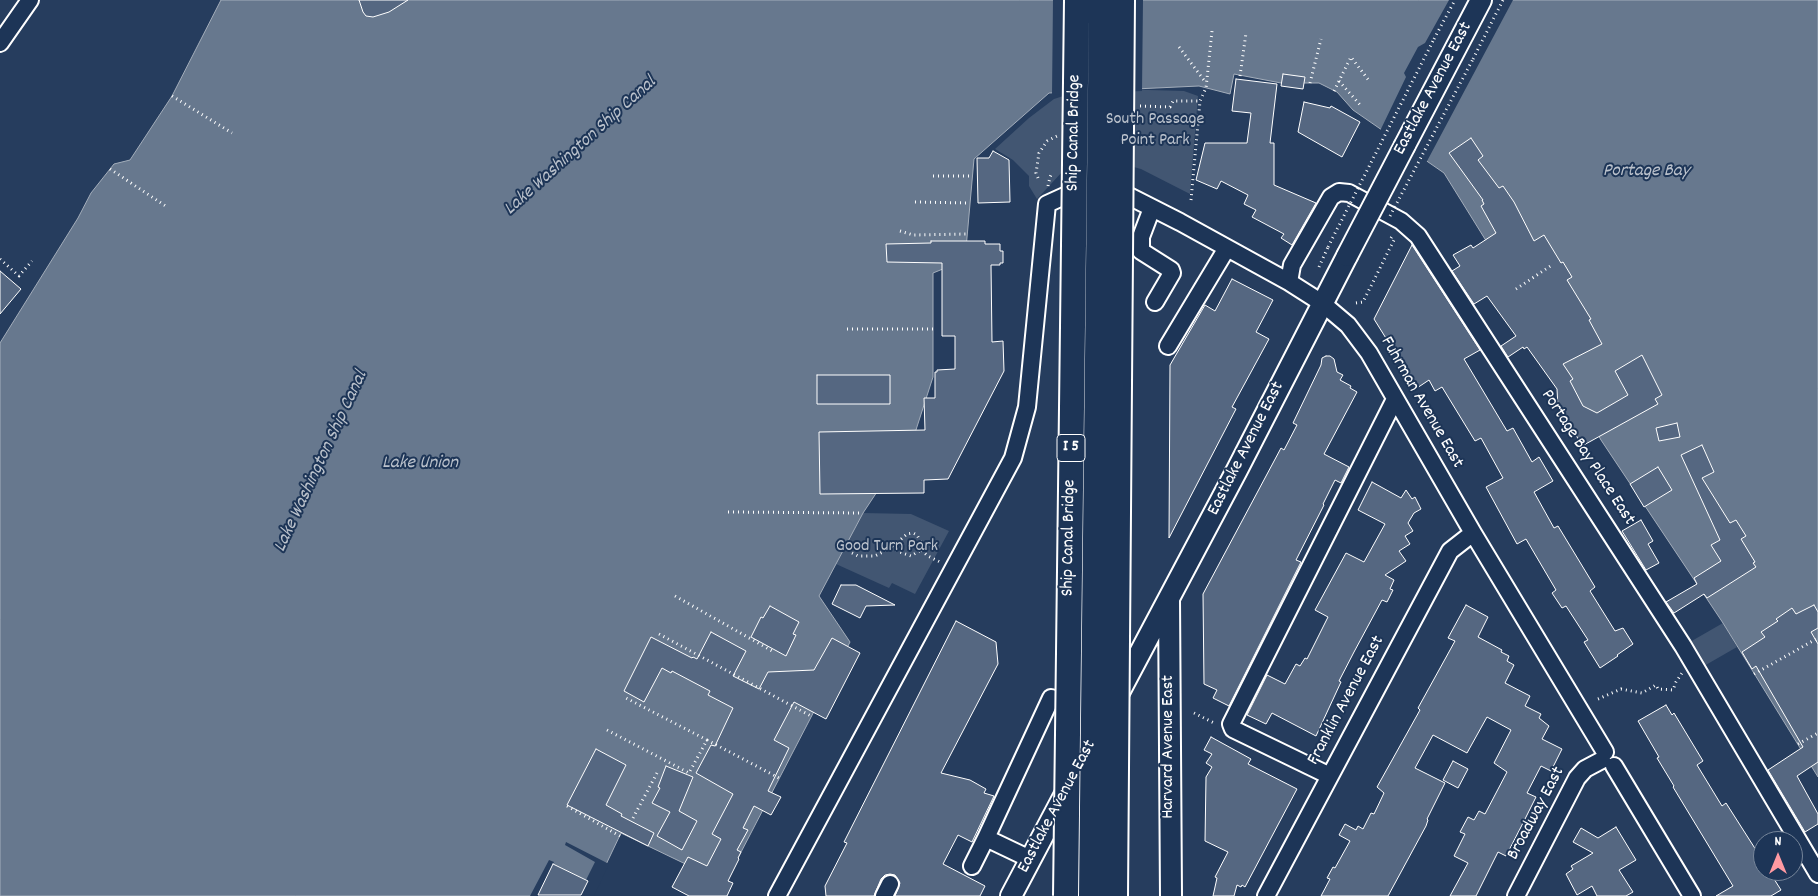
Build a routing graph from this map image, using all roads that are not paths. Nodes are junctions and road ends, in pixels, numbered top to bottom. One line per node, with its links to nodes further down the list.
1 (30, 0): 6 (street)
2 (1077, 0): 25 (highway, Ship Canal Bridge / I 5, bridge)
3 (1101, 0): 26 (highway, Ship Canal Bridge, bridge)
4 (1122, 0): 27 (highway, bridge)
5 (1481, 0): 11 (main road, Eastlake Avenue East, bridge)
6 (0, 44)
7 (1152, 208): 8 (street, Fuhrman Avenue East); 10 (street); 23 (street, Fuhrman Avenue East)
8 (1227, 248): 9 (street, Fuhrman Avenue East); 12 (street)
9 (1289, 282): 11 (street, Fuhrman Avenue East); 22 (street, Portage Bay Place East)
10 (1155, 302)
11 (1322, 303): 13 (street, Fuhrman Avenue East); 15 (main road, Eastlake Avenue East)
12 (1168, 346)
13 (1395, 399): 14 (street, Fuhrman Avenue East); 18 (street)
14 (1473, 533): 17 (street, Fuhrman Avenue East); 18 (street, Franklin Avenue East)
15 (1169, 597): 16 (main road, Eastlake Avenue East); 28 (main road, Harvard Avenue East)
16 (1107, 716): 19 (street); 20 (main road, Eastlake Avenue East)
17 (1607, 759): 30 (street, Broadway East); 31 (street, Fuhrman Avenue East)
18 (1330, 776): 29 (street, Franklin Avenue East)
19 (986, 838): 20 (street); 21 (street)
20 (1030, 859): 24 (main road, Eastlake Avenue East)
21 (972, 866)
22 (1818, 874)
23 (777, 896)
24 (1011, 896)
25 (1066, 896)
26 (1091, 896)
27 (1115, 896)
28 (1171, 896)
29 (1266, 896)
30 (1516, 896)
31 (1692, 896)

